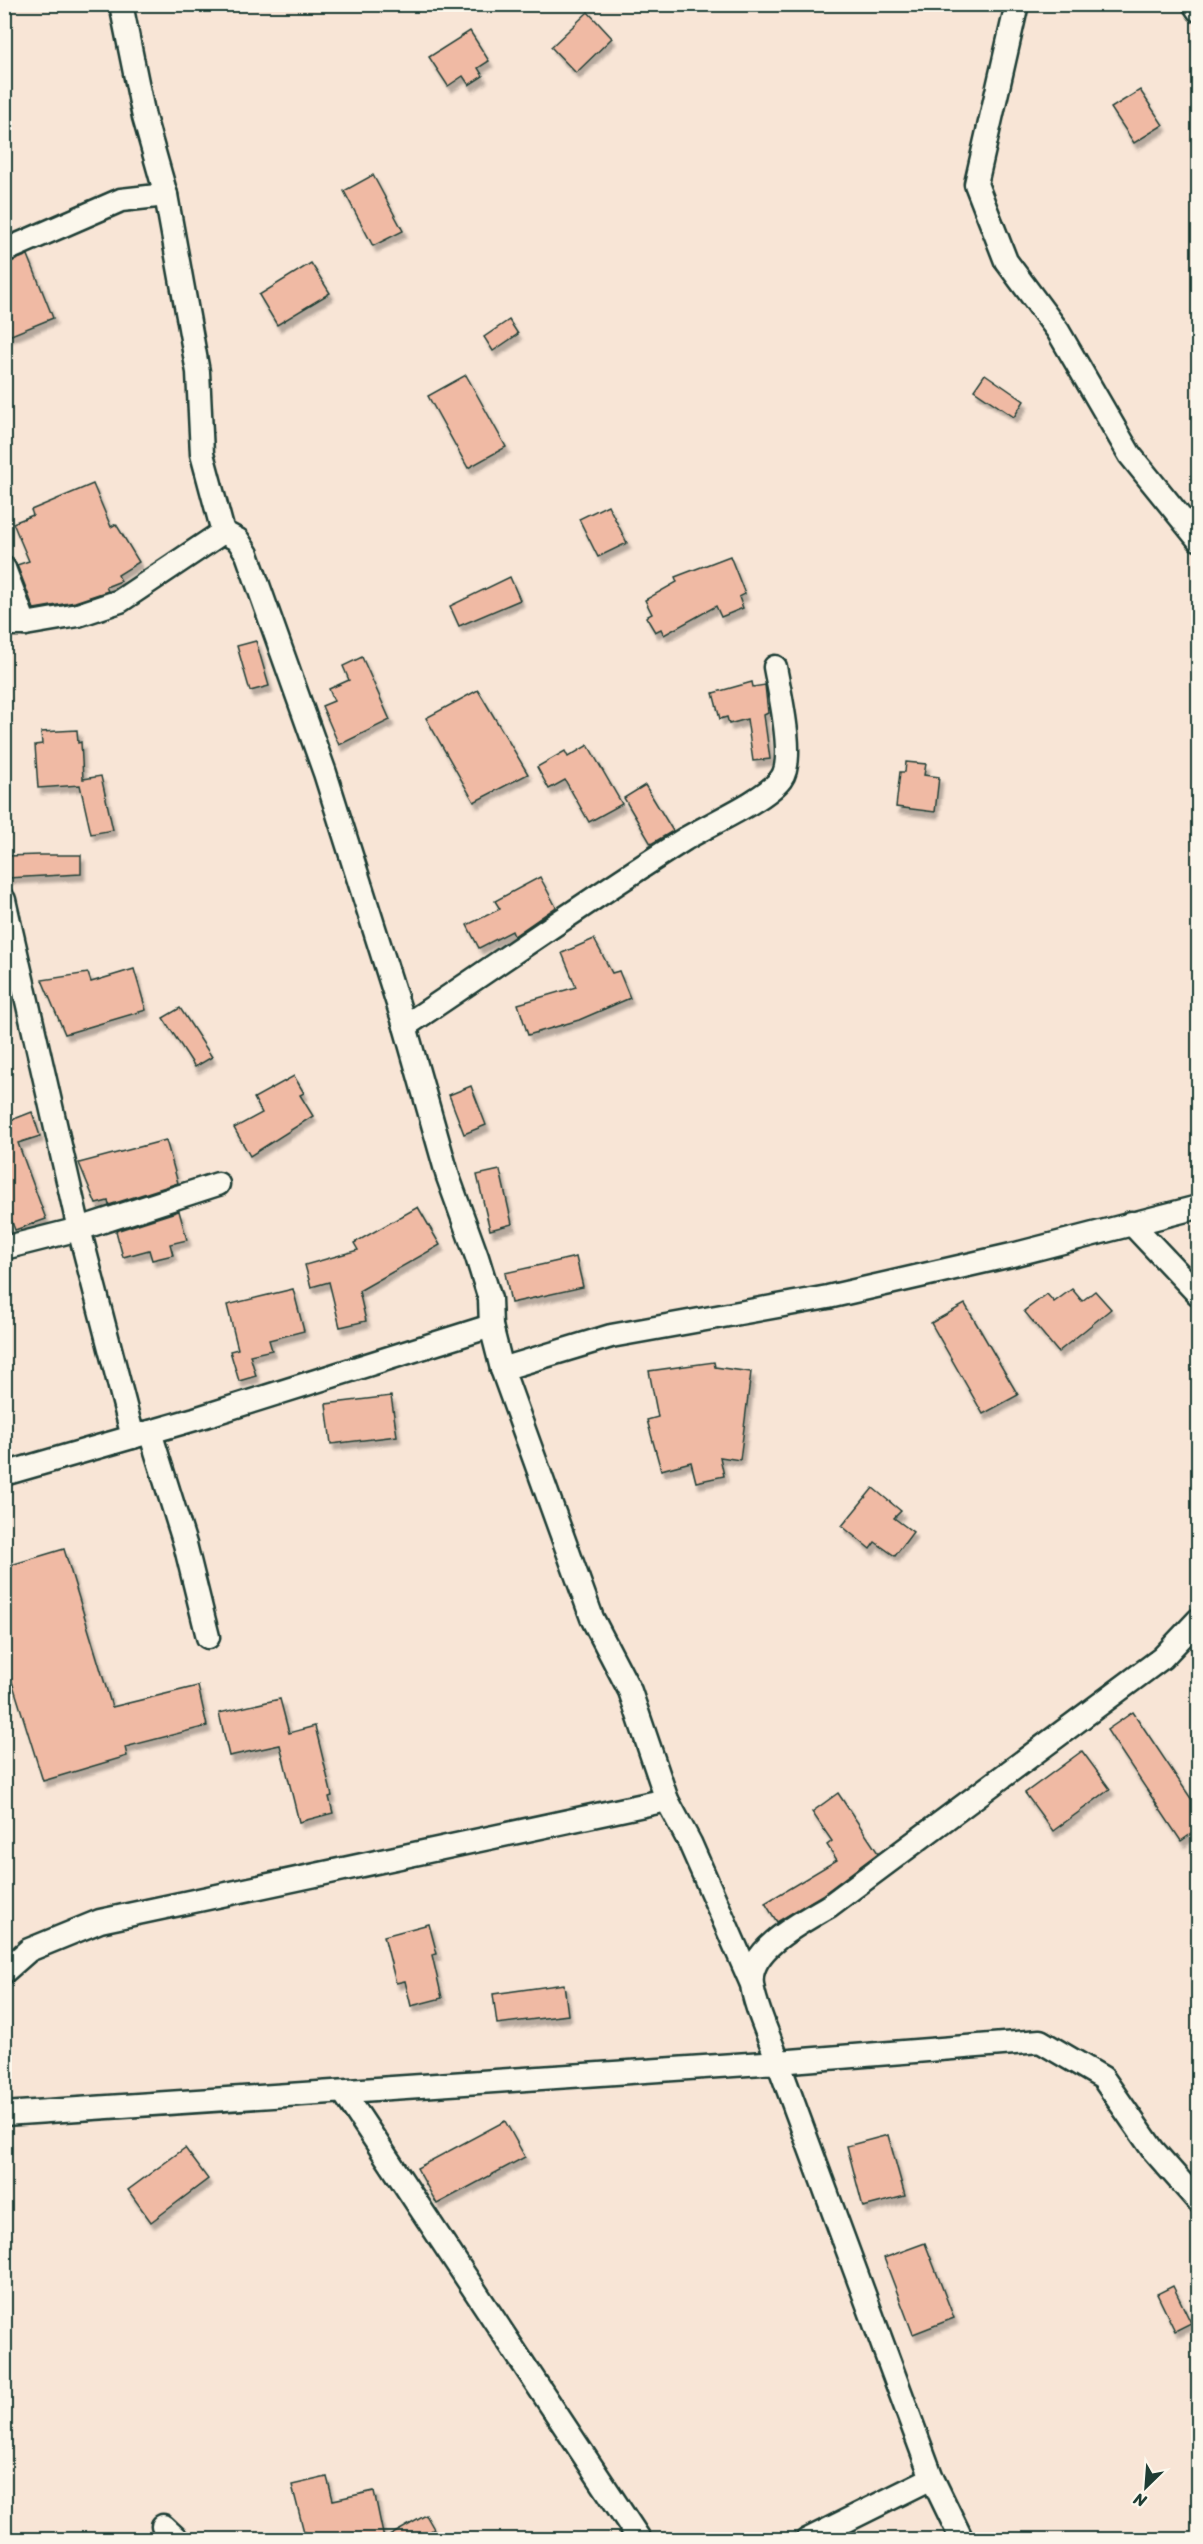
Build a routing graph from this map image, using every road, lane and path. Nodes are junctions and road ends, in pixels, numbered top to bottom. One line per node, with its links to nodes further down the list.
1 (122, 4): 5 (street)
2 (1017, 4): 8 (street)
3 (1194, 4): 4 (street)
4 (1198, 10)
5 (166, 195): 6 (street); 7 (street)
6 (4, 250)
7 (223, 532): 10 (street); 13 (street)
8 (1198, 539)
9 (4, 568): 10 (street)
10 (14, 624)
11 (775, 667): 13 (street)
12 (4, 900): 17 (street)
13 (405, 1026): 20 (street)
14 (218, 1184): 17 (street)
15 (1198, 1207): 16 (street)
16 (1131, 1223): 19 (street); 21 (street)
17 (79, 1229): 18 (street); 22 (street)
18 (4, 1248)
19 (1198, 1294)
20 (491, 1326): 21 (street); 22 (street)
21 (502, 1369): 26 (street)
22 (142, 1434): 23 (street); 25 (street)
23 (4, 1474)
24 (1198, 1620): 28 (street)
25 (208, 1637)
26 (667, 1800): 27 (street); 28 (street)
27 (4, 1972)
28 (751, 1982): 29 (street)
29 (778, 2062): 30 (street); 32 (street); 33 (street)
30 (344, 2092): 31 (street); 34 (street)
31 (4, 2114)
32 (1198, 2201)
33 (932, 2478): 35 (street); 36 (street)
34 (640, 2540)
35 (807, 2540)
36 (962, 2540)

